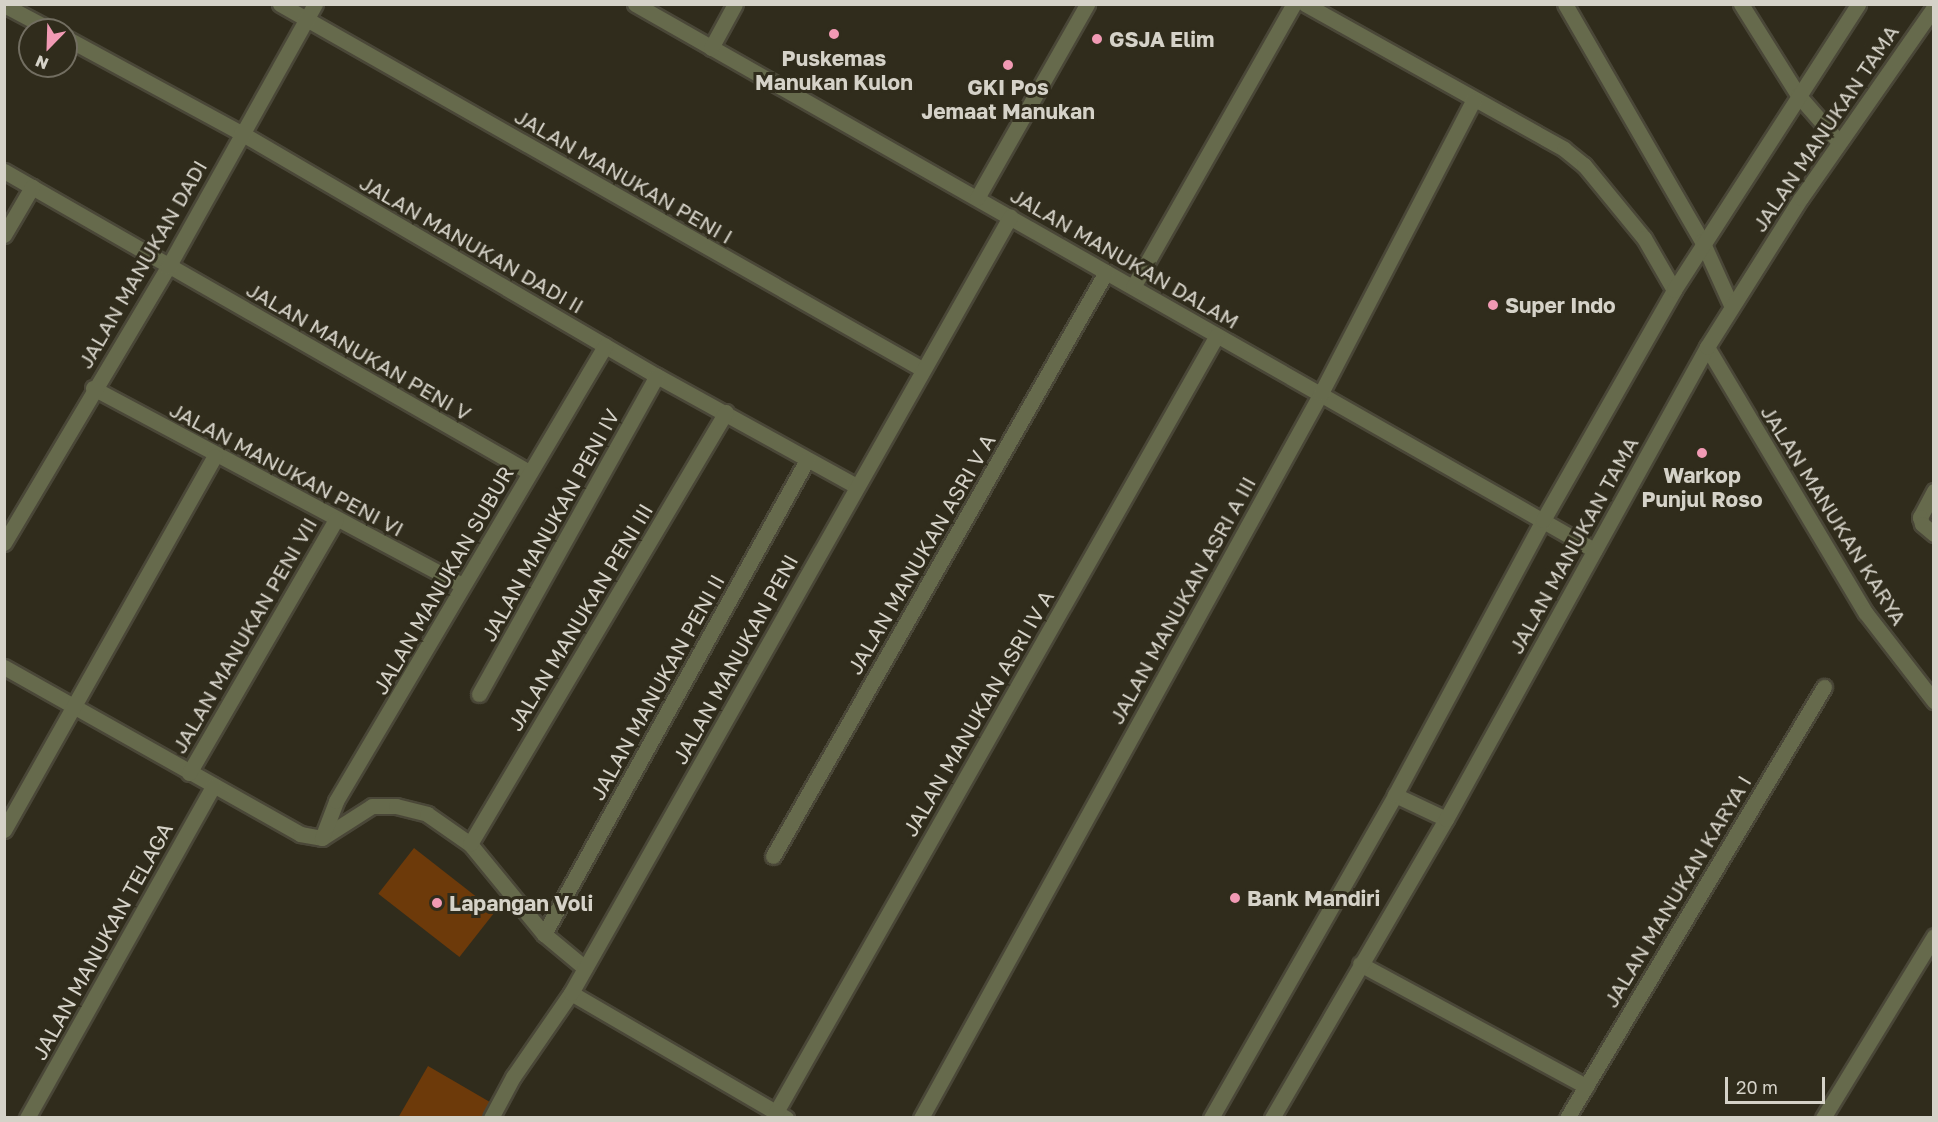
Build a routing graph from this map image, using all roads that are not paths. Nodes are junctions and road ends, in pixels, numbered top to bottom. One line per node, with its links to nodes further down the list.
1 (280, 4): 14 (street, JALAN MANUKAN PENI I)
2 (315, 4): 14 (street, JALAN MANUKAN DADI)
3 (635, 4): 16 (street, JALAN MANUKAN DALAM)
4 (735, 4): 16 (street)
5 (1087, 4): 23 (street)
6 (1294, 4): 29 (street)
7 (1305, 4): 18 (street)
8 (1565, 4): 26 (street)
9 (1741, 4): 17 (street)
10 (1857, 4): 17 (street, JALAN MANUKAN TAMA)
11 (4, 5): 13 (street)
12 (1934, 7): 20 (street, JALAN MANUKAN TAMA)
13 (28, 18)
14 (306, 19): 19 (street, JALAN MANUKAN DADI); 35 (street, JALAN MANUKAN PENI I)
15 (78, 45): 19 (street, JALAN MANUKAN DADI II)
16 (711, 48): 23 (street, JALAN MANUKAN DALAM)
17 (1798, 95): 20 (street); 26 (street, JALAN MANUKAN TAMA)
18 (1474, 99): 30 (street); 38 (street, JALAN MANUKAN ASRI A III)
19 (241, 133): 27 (street, JALAN MANUKAN DADI); 33 (street, JALAN MANUKAN DADI II)
20 (1839, 142): 31 (street, JALAN MANUKAN TAMA)
21 (4, 171): 22 (street, JALAN MANUKAN PENI V)
22 (32, 187): 25 (street); 27 (street, JALAN MANUKAN PENI V)
23 (977, 198): 24 (street, JALAN MANUKAN DALAM)
24 (1010, 217): 28 (street, JALAN MANUKAN DALAM); 35 (street, JALAN MANUKAN PENI)
25 (4, 236)
26 (1702, 241): 30 (street, JALAN MANUKAN TAMA); 31 (street)
27 (168, 267): 37 (street, JALAN MANUKAN DADI); 42 (street, JALAN MANUKAN PENI V)
28 (1106, 272): 29 (street, JALAN MANUKAN DALAM); 63 (street, JALAN MANUKAN ASRI V A)
29 (1133, 287): 32 (street, JALAN MANUKAN DALAM)
30 (1674, 290): 46 (street, JALAN MANUKAN TAMA)
31 (1731, 305): 34 (street, JALAN MANUKAN TAMA)
32 (1217, 335): 38 (street, JALAN MANUKAN DALAM); 70 (street, JALAN MANUKAN ASRI IV A)
33 (605, 345): 36 (street, JALAN MANUKAN DADI II); 42 (street, JALAN MANUKAN SUBUR)
34 (1707, 347): 49 (street, JALAN MANUKAN TAMA); 54 (street, JALAN MANUKAN KARYA)
35 (922, 369): 43 (street, JALAN MANUKAN PENI)
36 (657, 376): 39 (street, JALAN MANUKAN DADI II); 53 (street, JALAN MANUKAN PENI IV)
37 (93, 388): 40 (street, JALAN MANUKAN PENI VI); 48 (street, JALAN MANUKAN DADI)
38 (1321, 393): 46 (street, JALAN MANUKAN DALAM); 73 (street, JALAN MANUKAN ASRI A III)
39 (726, 412): 41 (street, JALAN MANUKAN DADI II); 62 (street, JALAN MANUKAN PENI III)
40 (215, 456): 45 (street, JALAN MANUKAN PENI VI); 55 (street)
41 (807, 460): 43 (street, JALAN MANUKAN DADI II); 64 (street, JALAN MANUKAN PENI II)
42 (530, 472): 50 (street, JALAN MANUKAN SUBUR)
43 (856, 486): 67 (street, JALAN MANUKAN PENI)
44 (1934, 491): 47 (street)
45 (336, 519): 50 (street, JALAN MANUKAN PENI VI); 56 (street, JALAN MANUKAN PENI VII)
46 (1543, 520): 49 (street, JALAN MANUKAN DALAM); 58 (street, JALAN MANUKAN TAMA)
47 (1934, 534)
48 (4, 543)
49 (1594, 550): 59 (street, JALAN MANUKAN TAMA)
50 (462, 585): 61 (street, JALAN MANUKAN SUBUR)
51 (4, 667): 55 (street)
52 (1824, 687): 69 (street, JALAN MANUKAN KARYA I)
53 (479, 694)
54 (1934, 701)
55 (75, 707): 56 (street); 60 (street)
56 (189, 773): 57 (street)
57 (213, 786): 61 (street); 71 (street, JALAN MANUKAN TELAGA)
58 (1395, 795): 59 (street); 74 (street, JALAN MANUKAN TAMA)
59 (1446, 819): 66 (street, JALAN MANUKAN TAMA)
60 (4, 830)
61 (322, 838): 62 (street)
62 (470, 844): 64 (street)
63 (773, 856)
64 (544, 934): 67 (street)
65 (1934, 936): 77 (street)
66 (1360, 964): 69 (street); 75 (street, JALAN MANUKAN TAMA)
67 (585, 968): 68 (street, JALAN MANUKAN PENI)
68 (571, 993): 70 (street); 72 (street, JALAN MANUKAN PENI)
69 (1586, 1086): 76 (street, JALAN MANUKAN KARYA I)
70 (781, 1115)
71 (27, 1118)
72 (491, 1118)
73 (921, 1118)
74 (1211, 1118)
75 (1272, 1118)
76 (1567, 1118)
77 (1823, 1118)

